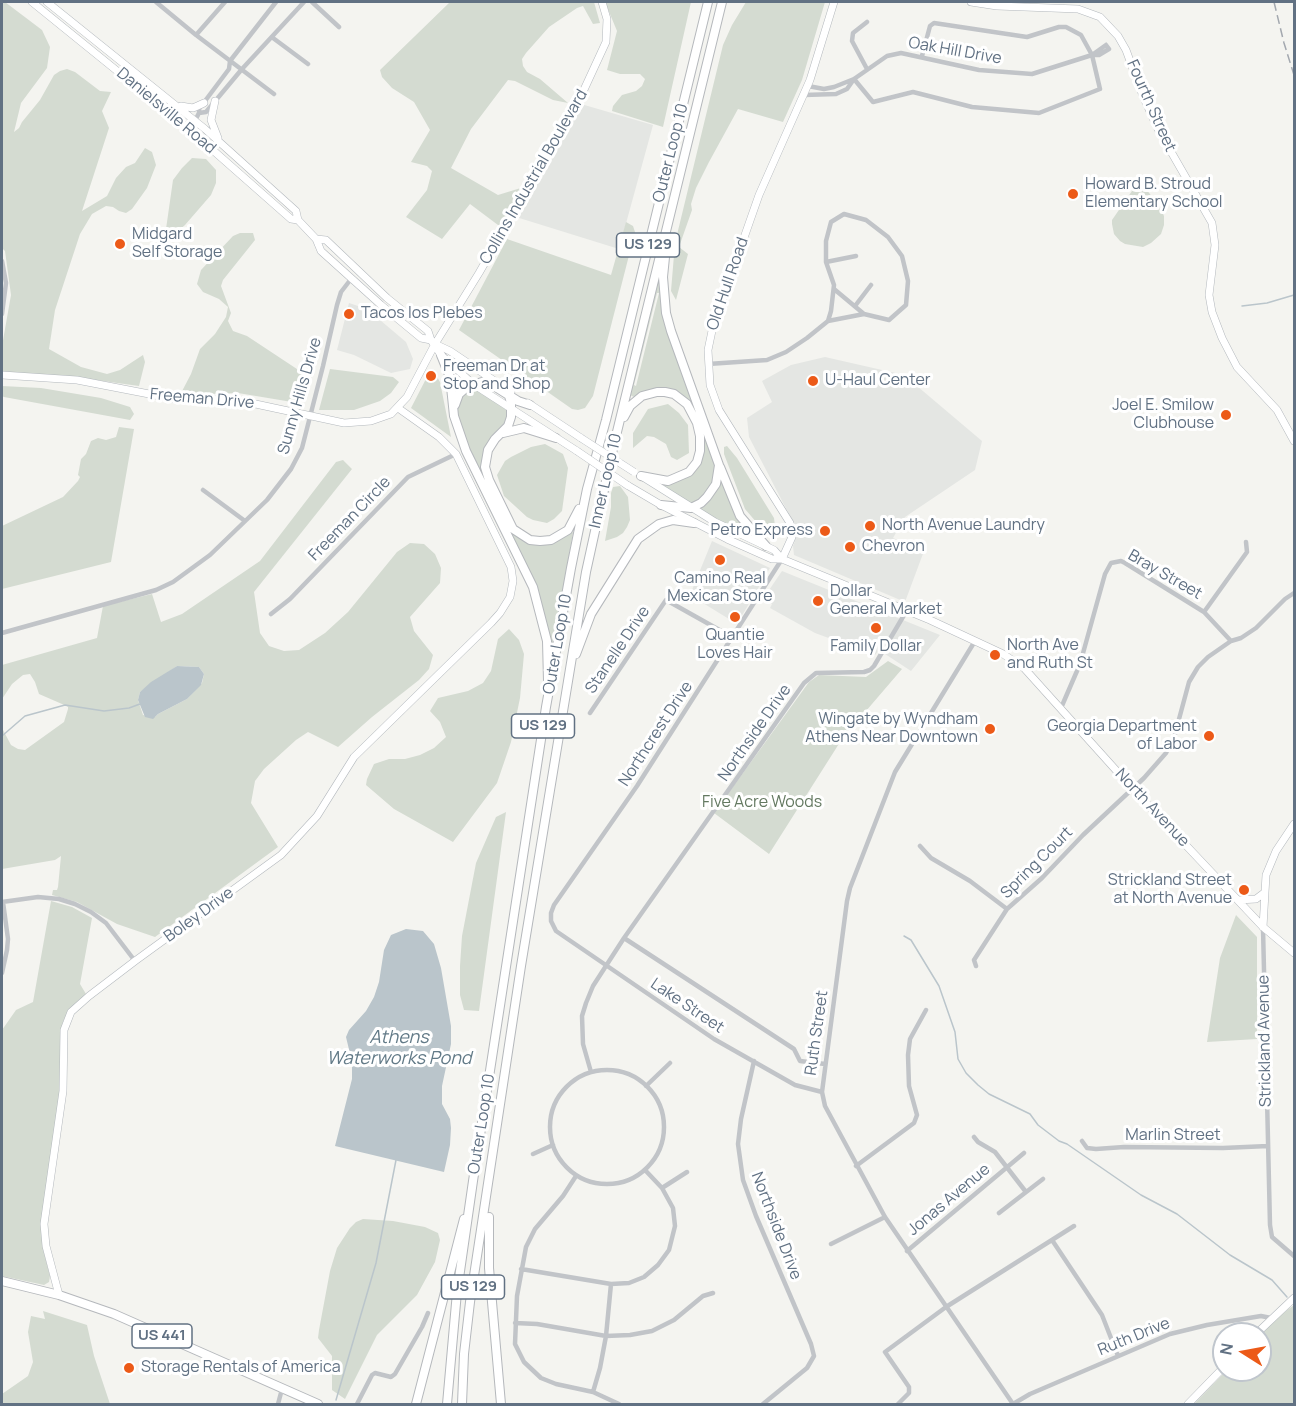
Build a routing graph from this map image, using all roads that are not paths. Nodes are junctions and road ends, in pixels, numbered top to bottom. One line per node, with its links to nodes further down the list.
1 (32, 2): 31 (main road, Danielsville Road)
2 (47, 2): 29 (main road, Danielsville Road)
3 (158, 2): 15 (street)
4 (225, 2): 15 (street)
5 (276, 2): 19 (street)
6 (304, 2): 16 (street)
7 (312, 2): 14 (street)
8 (602, 2): 46 (main road, Collins Industrial Boulevard)
9 (708, 2): 65 (highway, Outer Loop 10 / US 129)
10 (722, 2): 34 (highway, Inner Loop 10 / US 129)
11 (834, 2): 24 (main road, Old Hull Road)
12 (971, 2): 60 (main road, Fourth Street)
13 (867, 22): 22 (street)
14 (339, 27)
15 (196, 34): 19 (street)
16 (273, 38): 20 (street); 21 (street)
17 (1092, 55): 18 (street, Oak Hill Drive); 18 (street); 23 (street)
18 (922, 56): 22 (street, Oak Hill Drive)
19 (230, 61): 21 (street); 28 (street)
20 (308, 64)
21 (242, 69): 25 (street); 27 (street)
22 (867, 69): 23 (street, Oak Hill Drive)
23 (854, 79): 24 (street, Oak Hill Drive); 26 (street, Oak Hill Drive)
24 (808, 86): 26 (main road, Old Hull Road)
25 (274, 94)
26 (804, 95): 48 (main road, Old Hull Road)
27 (215, 101): 30 (street); 32 (main road)
28 (204, 103): 29 (main road); 30 (street)
29 (176, 105): 30 (main road, Danielsville Road)
30 (197, 117): 31 (street); 32 (main road, Danielsville Road)
31 (190, 130): 33 (main road, Danielsville Road)
32 (220, 143): 33 (main road, Danielsville Road)
33 (298, 220): 35 (main road, Danielsville Road)
34 (669, 220): 59 (highway, Inner Loop 10 / US 129); 62 (highway)
35 (316, 239): 39 (main road, Danielsville Road); 46 (main road, Danielsville Road)
36 (856, 256): 38 (street)
37 (2, 261): 43 (street)
38 (826, 262): 41 (street); 44 (street)
39 (351, 279): 46 (main road, Danielsville Road); 55 (street, Sunny Hills Drive)
40 (871, 285): 42 (street)
41 (834, 289): 42 (street); 45 (street)
42 (855, 306): 44 (street)
43 (2, 314)
44 (864, 314): 45 (street)
45 (828, 321): 48 (street)
46 (433, 342): 47 (main road, Danielsville Road); 51 (main road, Danielsville Road); 53 (main road)
47 (441, 355): 50 (main road, Danielsville Road); 56 (highway)
48 (708, 364): 73 (main road, Old Hull Road)
49 (2, 375): 55 (main road, Freeman Drive)
50 (473, 384): 51 (highway); 54 (main road, Danielsville Road); 56 (highway)
51 (508, 392): 52 (highway); 54 (highway)
52 (530, 405): 64 (main road, North Avenue, bridge)
53 (398, 408): 55 (main road, Freeman Drive); 61 (main road)
54 (512, 410): 57 (highway); 58 (main road, Danielsville Road)
55 (310, 416): 69 (street, Sunny Hills Drive)
56 (454, 416): 83 (highway)
57 (500, 435): 58 (highway); 65 (highway)
58 (556, 438): 63 (main road, Danielsville Road, bridge)
59 (615, 440): 64 (highway); 82 (highway, Inner Loop 10 / US 129)
60 (1294, 441)
61 (456, 454): 77 (street, Freeman Circle); 97 (main road, Boley Drive)
62 (719, 465): 68 (highway); 72 (highway)
63 (600, 466): 67 (main road, North Avenue, bridge)
64 (637, 474): 68 (main road, North Avenue)
65 (587, 489): 83 (highway, Outer Loop 10 / US 129)
66 (203, 490): 69 (street)
67 (661, 505): 68 (highway); 70 (main road, North Avenue)
68 (691, 508): 72 (main road, North Avenue)
69 (245, 520): 78 (street, Sunny Hills Drive)
70 (694, 523): 73 (main road, North Avenue); 82 (highway)
71 (1246, 542): 76 (street)
72 (766, 546): 73 (main road, North Avenue)
73 (783, 559): 75 (main road, North Avenue); 79 (street, Northcrest Drive)
74 (1294, 593): 81 (street)
75 (907, 610): 80 (main road, North Avenue); 95 (street, Northside Drive)
76 (1204, 612): 81 (street, Bray Street); 84 (street, Bray Street)
77 (270, 614)
78 (2, 633)
79 (732, 637): 85 (street, Stanelle Drive); 93 (street, Northcrest Drive)
80 (975, 641): 84 (main road, North Avenue); 104 (street, Ruth Street)
81 (1231, 641): 86 (street, Spring Court)
82 (563, 704): 116 (highway, Inner Loop 10 / US 129)
83 (546, 707): 121 (highway, Outer Loop 10 / US 129)
84 (1061, 708): 86 (main road, North Avenue)
85 (590, 713)
86 (1132, 788): 90 (main road, North Avenue); 92 (street, Spring Court)
87 (1294, 824): 89 (main road, Strickland Avenue)
88 (920, 846): 92 (street)
89 (1264, 893): 90 (main road); 94 (main road, Strickland Avenue)
90 (1238, 900): 94 (main road, North Avenue)
91 (2, 902): 97 (street); 100 (street)
92 (1007, 909): 99 (street, Spring Court)
93 (551, 921): 98 (street, Lake Street)
94 (1263, 927): 96 (main road, North Avenue); 111 (street, Strickland Avenue)
95 (624, 938): 98 (street, Northside Drive); 104 (street)
96 (1294, 954)
97 (135, 961): 135 (main road, Boley Drive)
98 (606, 964): 102 (street, Lake Street); 105 (street, Northside Drive)
99 (976, 966)
100 (2, 973)
101 (926, 1010): 114 (street)
102 (754, 1061): 107 (street, Lake Street); 155 (street, Northside Drive)
103 (670, 1063): 106 (street)
104 (825, 1064): 107 (street, Ruth Street)
105 (591, 1072): 106 (street); 110 (street)
106 (646, 1086): 117 (street)
107 (822, 1092): 114 (street, Ruth Street)
108 (974, 1137): 115 (street, Jonas Avenue)
109 (1082, 1141): 111 (street, Marlin Street)
110 (553, 1145): 112 (street); 119 (street)
111 (1268, 1146): 130 (street, Strickland Avenue)
112 (533, 1154)
113 (1024, 1154): 115 (street, Jonas Avenue)
114 (856, 1166): 125 (street, Ruth Street)
115 (1007, 1168): 123 (street, Jonas Avenue); 129 (street, Jonas Avenue)
116 (491, 1170): 152 (highway, US 129); 153 (highway)
117 (645, 1170): 119 (street); 122 (street)
118 (687, 1172): 122 (street)
119 (576, 1176): 131 (street)
120 (1043, 1179): 123 (street)
121 (473, 1181): 150 (highway); 151 (highway, Outer Loop 10 / US 129)
122 (662, 1188): 133 (street)
123 (1026, 1192): 124 (street)
124 (999, 1213)
125 (885, 1217): 128 (street); 129 (street, Ruth Street)
126 (1074, 1226): 127 (street)
127 (1052, 1240): 137 (street); 143 (street)
128 (831, 1244)
129 (907, 1251): 137 (street, Ruth Street)
130 (1294, 1256)
131 (521, 1269): 133 (street); 141 (street)
132 (2, 1281): 135 (highway, US 441)
133 (611, 1284): 142 (street)
134 (714, 1293): 142 (street)
135 (59, 1295): 145 (highway, US 441)
136 (1294, 1298): 139 (main road)
137 (946, 1307): 156 (street); 157 (street, Ruth Street)
138 (428, 1313): 149 (street)
139 (1271, 1318): 140 (main road); 143 (street, Ruth Drive)
140 (1267, 1322)
141 (515, 1323): 142 (street); 146 (street)
142 (606, 1336): 146 (street)
143 (1118, 1356): 157 (street, Ruth Drive)
144 (1212, 1379): 158 (main road)
145 (282, 1389): 147 (street); 148 (highway, US 441)
146 (593, 1392): 154 (street)
147 (278, 1404)
148 (318, 1404)
149 (357, 1404)
150 (416, 1404)
151 (447, 1404)
152 (462, 1404)
153 (501, 1404)
154 (619, 1404)
155 (764, 1404)
156 (898, 1404)
157 (1013, 1404)
158 (1188, 1404)

